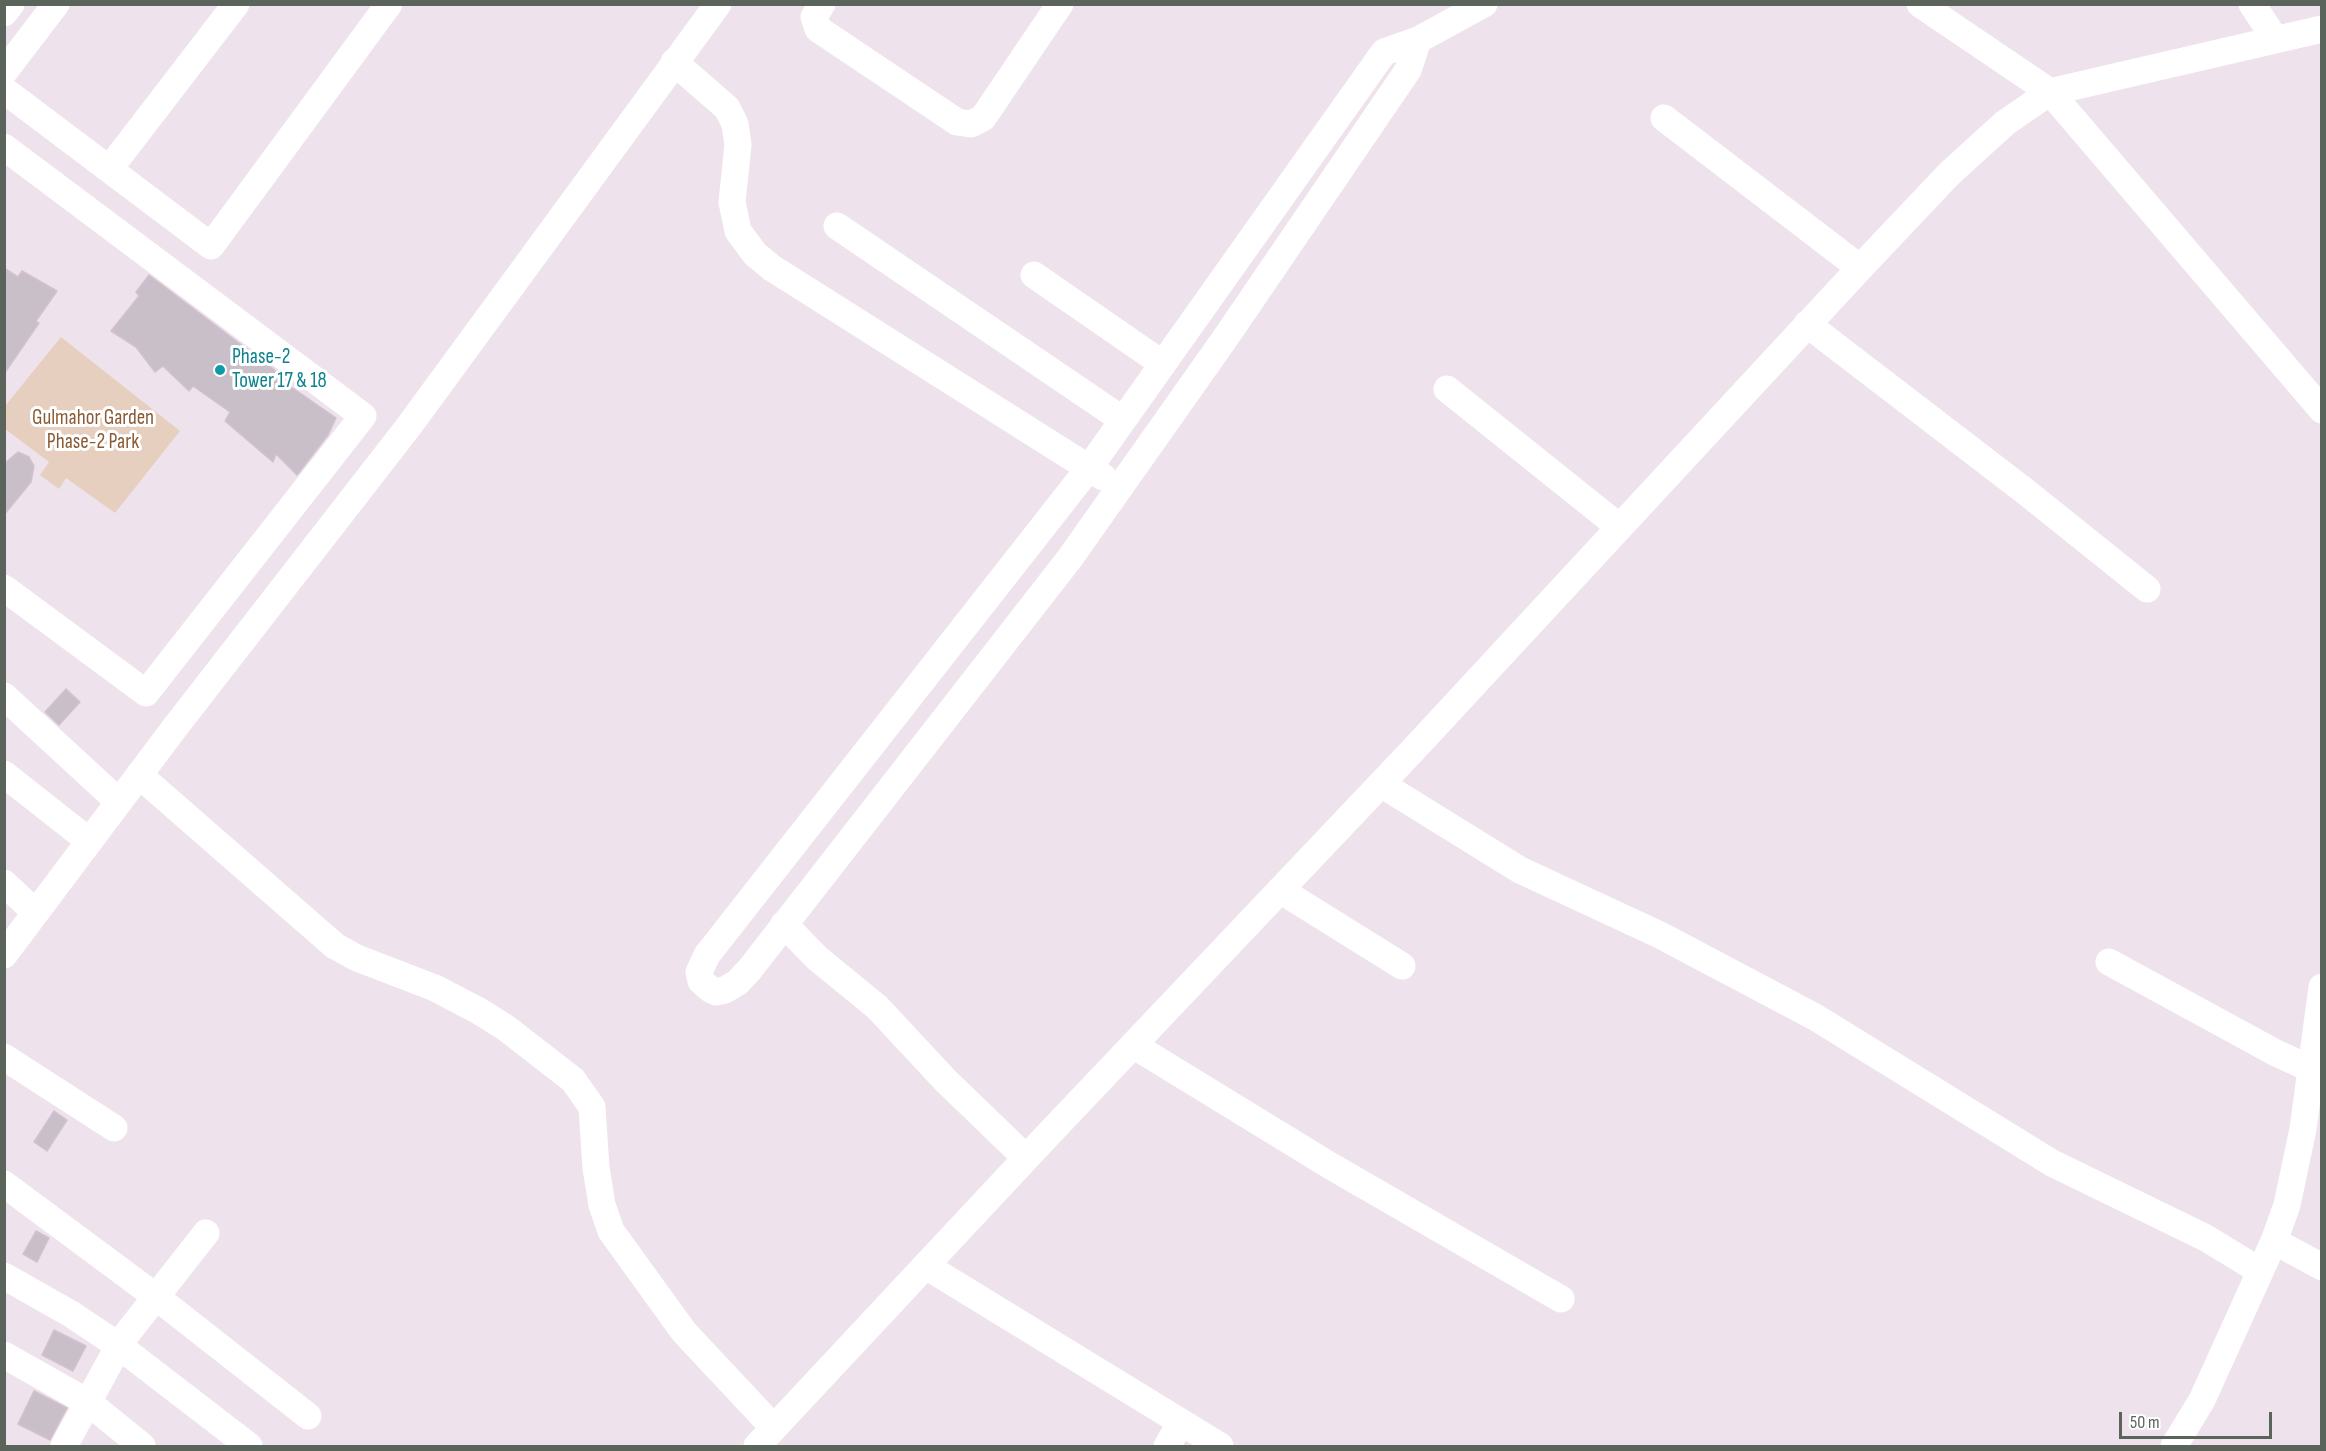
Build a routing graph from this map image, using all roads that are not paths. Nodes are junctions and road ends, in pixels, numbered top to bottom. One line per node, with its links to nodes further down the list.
1 (11, 4): 11 (street)
2 (56, 4): 16 (street)
3 (236, 4): 21 (street)
4 (389, 4): 21 (street)
5 (718, 4): 15 (street)
6 (822, 4): 7 (street)
7 (1060, 4)
8 (1920, 4): 18 (street)
9 (2252, 4): 13 (street)
10 (1473, 7): 14 (street)
11 (4, 13)
12 (2322, 29): 13 (street)
13 (2275, 39): 18 (street)
14 (1418, 40): 26 (street); 31 (street)
15 (674, 62): 30 (street); 39 (street)
16 (4, 72)
17 (4, 90): 21 (street)
18 (2050, 92): 23 (street); 28 (street)
19 (1664, 118): 23 (street)
20 (4, 147): 33 (street)
21 (110, 168)
22 (837, 226): 29 (street)
23 (1860, 268): 25 (street)
24 (1034, 275): 26 (street)
25 (1807, 324): 32 (street); 34 (street)
26 (1163, 364): 29 (street)
27 (1447, 389): 32 (street)
28 (2322, 410)
29 (1123, 420): 30 (street)
30 (1089, 468): 31 (street); 35 (street)
31 (1120, 488): 37 (street)
32 (1618, 526): 40 (street)
33 (4, 588)
34 (2147, 589)
35 (924, 677): 37 (street); 46 (street)
36 (4, 696): 41 (street)
37 (955, 704): 46 (street)
38 (4, 774): 42 (street)
39 (139, 775): 41 (street); 70 (street)
40 (1381, 784): 44 (street); 61 (street)
41 (119, 801): 42 (street)
42 (89, 841): 45 (street)
43 (4, 883): 45 (street)
44 (1281, 890): 49 (street); 51 (street)
45 (35, 912): 47 (street)
46 (784, 924): 55 (street)
47 (4, 955)
48 (2109, 962): 53 (street)
49 (1402, 966)
50 (2322, 987): 53 (street)
51 (1133, 1045): 55 (street); 64 (street)
52 (4, 1057): 54 (street)
53 (2317, 1072): 58 (street)
54 (114, 1128)
55 (1026, 1158): 59 (street)
56 (4, 1184): 63 (street)
57 (206, 1233): 63 (street)
58 (2274, 1241): 60 (street); 61 (street)
59 (926, 1266): 69 (street); 70 (street)
60 (2322, 1267)
61 (2260, 1271): 75 (street)
62 (4, 1276): 65 (street)
63 (155, 1296): 65 (street); 68 (street)
64 (1562, 1299)
65 (118, 1346): 67 (street); 73 (street)
66 (4, 1355): 67 (street)
67 (89, 1403): 71 (street); 72 (street)
68 (308, 1416)
69 (1173, 1435): 74 (street)
70 (766, 1437)
71 (64, 1446)
72 (142, 1446)
73 (249, 1446)
74 (1220, 1446)
75 (2174, 1446)

